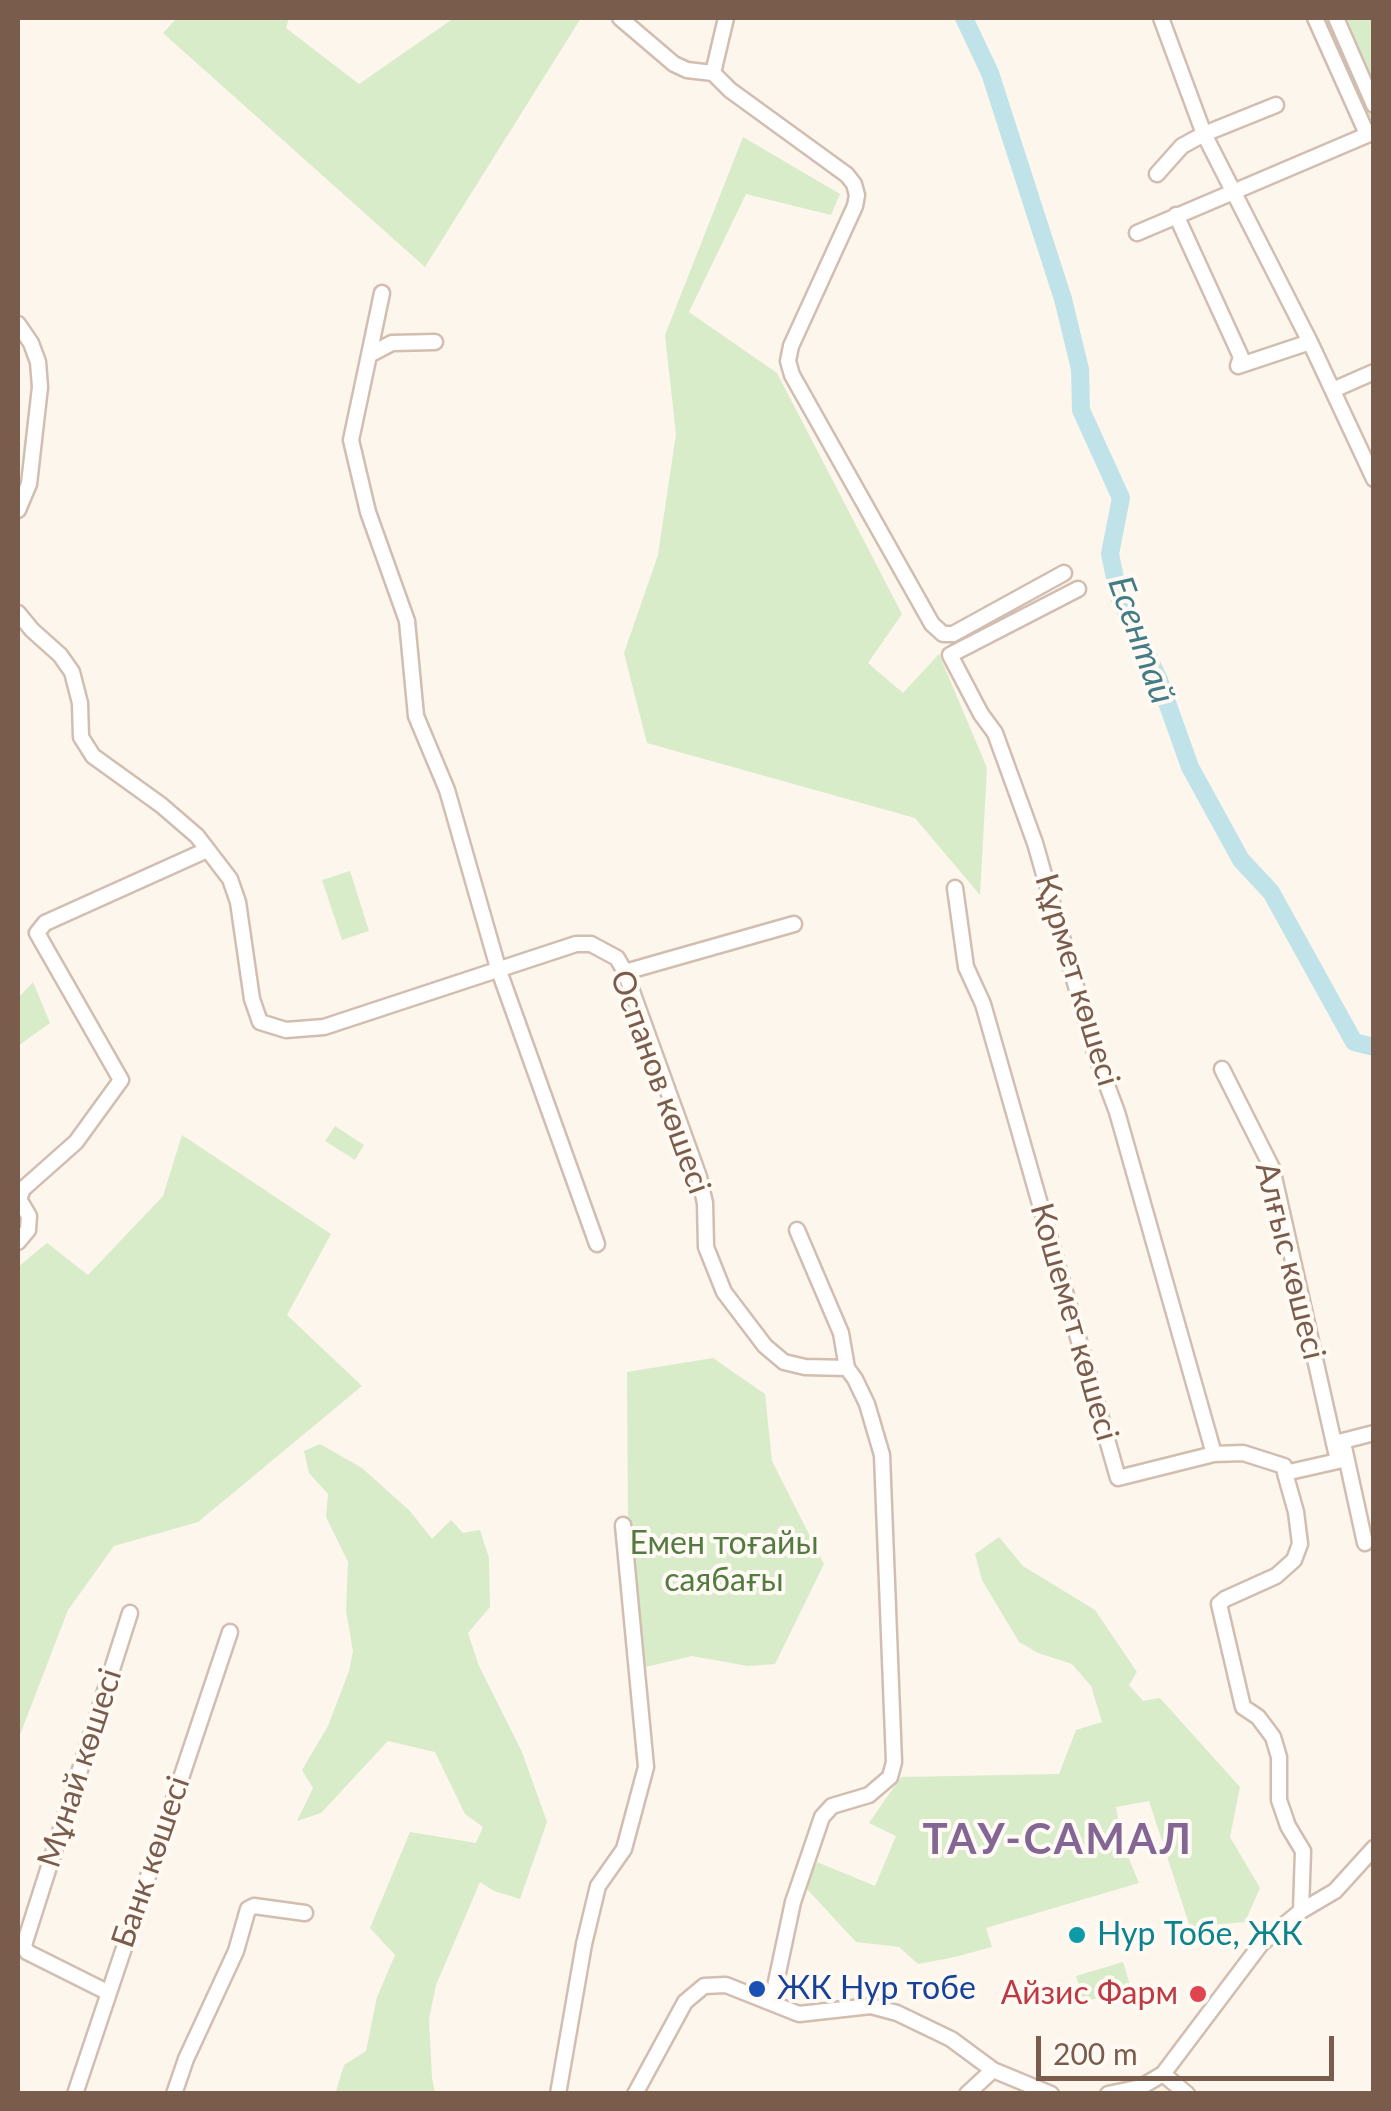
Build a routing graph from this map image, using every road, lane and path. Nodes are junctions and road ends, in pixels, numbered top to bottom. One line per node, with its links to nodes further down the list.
1 (620, 18): 6 (street)
2 (726, 18): 6 (street)
3 (1161, 18): 10 (street)
4 (1315, 18): 9 (street)
5 (1336, 18): 8 (street)
6 (713, 73): 24 (street)
7 (1276, 105): 10 (street)
8 (1374, 105)
9 (1370, 133): 12 (street)
10 (1204, 134): 11 (street); 12 (street)
11 (1156, 174)
12 (1231, 190): 13 (street); 18 (street)
13 (1176, 215): 14 (street); 18 (street)
14 (1138, 233)
15 (382, 292): 19 (street)
16 (18, 324): 23 (street)
17 (435, 342): 19 (street)
18 (1310, 342): 21 (street)
19 (368, 355): 30 (street)
20 (1374, 372): 21 (street)
21 (1333, 390): 22 (street)
22 (1374, 478)
23 (18, 510)
24 (1064, 573)
25 (1078, 590): 39 (street, Құрмет көшесі)
26 (18, 612): 27 (street, Оспанов көшесі)
27 (208, 850): 30 (street, Оспанов көшесі); 34 (street)
28 (955, 888): 39 (street, Кошемет көшесі)
29 (794, 924): 31 (street)
30 (498, 968): 31 (street, Оспанов көшесі); 35 (street)
31 (625, 972): 36 (street, Оспанов көшесі)
32 (1222, 1069): 38 (street, Алғыс көшесі)
33 (797, 1230): 36 (street)
34 (18, 1242)
35 (597, 1244)
36 (848, 1368): 49 (street)
37 (1374, 1433): 38 (street)
38 (1338, 1442): 40 (street, Алғыс көшесі); 42 (street, Алғыс көшесі)
39 (1214, 1454): 40 (street, Кошемет көшесі)
40 (1285, 1473): 46 (street)
41 (623, 1524): 54 (street)
42 (1366, 1544)
43 (130, 1613): 48 (street, Мұнай көшесі)
44 (230, 1632): 48 (street, Банк көшесі)
45 (1374, 1848): 46 (street)
46 (1301, 1912): 51 (street)
47 (305, 1913): 53 (street)
48 (107, 1992): 52 (street, Банк көшесі)
49 (772, 2001): 50 (street); 55 (street)
50 (992, 2070): 56 (street); 57 (street)
51 (1164, 2074): 58 (street); 59 (street)
52 (74, 2094)
53 (174, 2094)
54 (558, 2094)
55 (636, 2094)
56 (968, 2094)
57 (1051, 2094)
58 (1108, 2094)
59 (1187, 2094)

